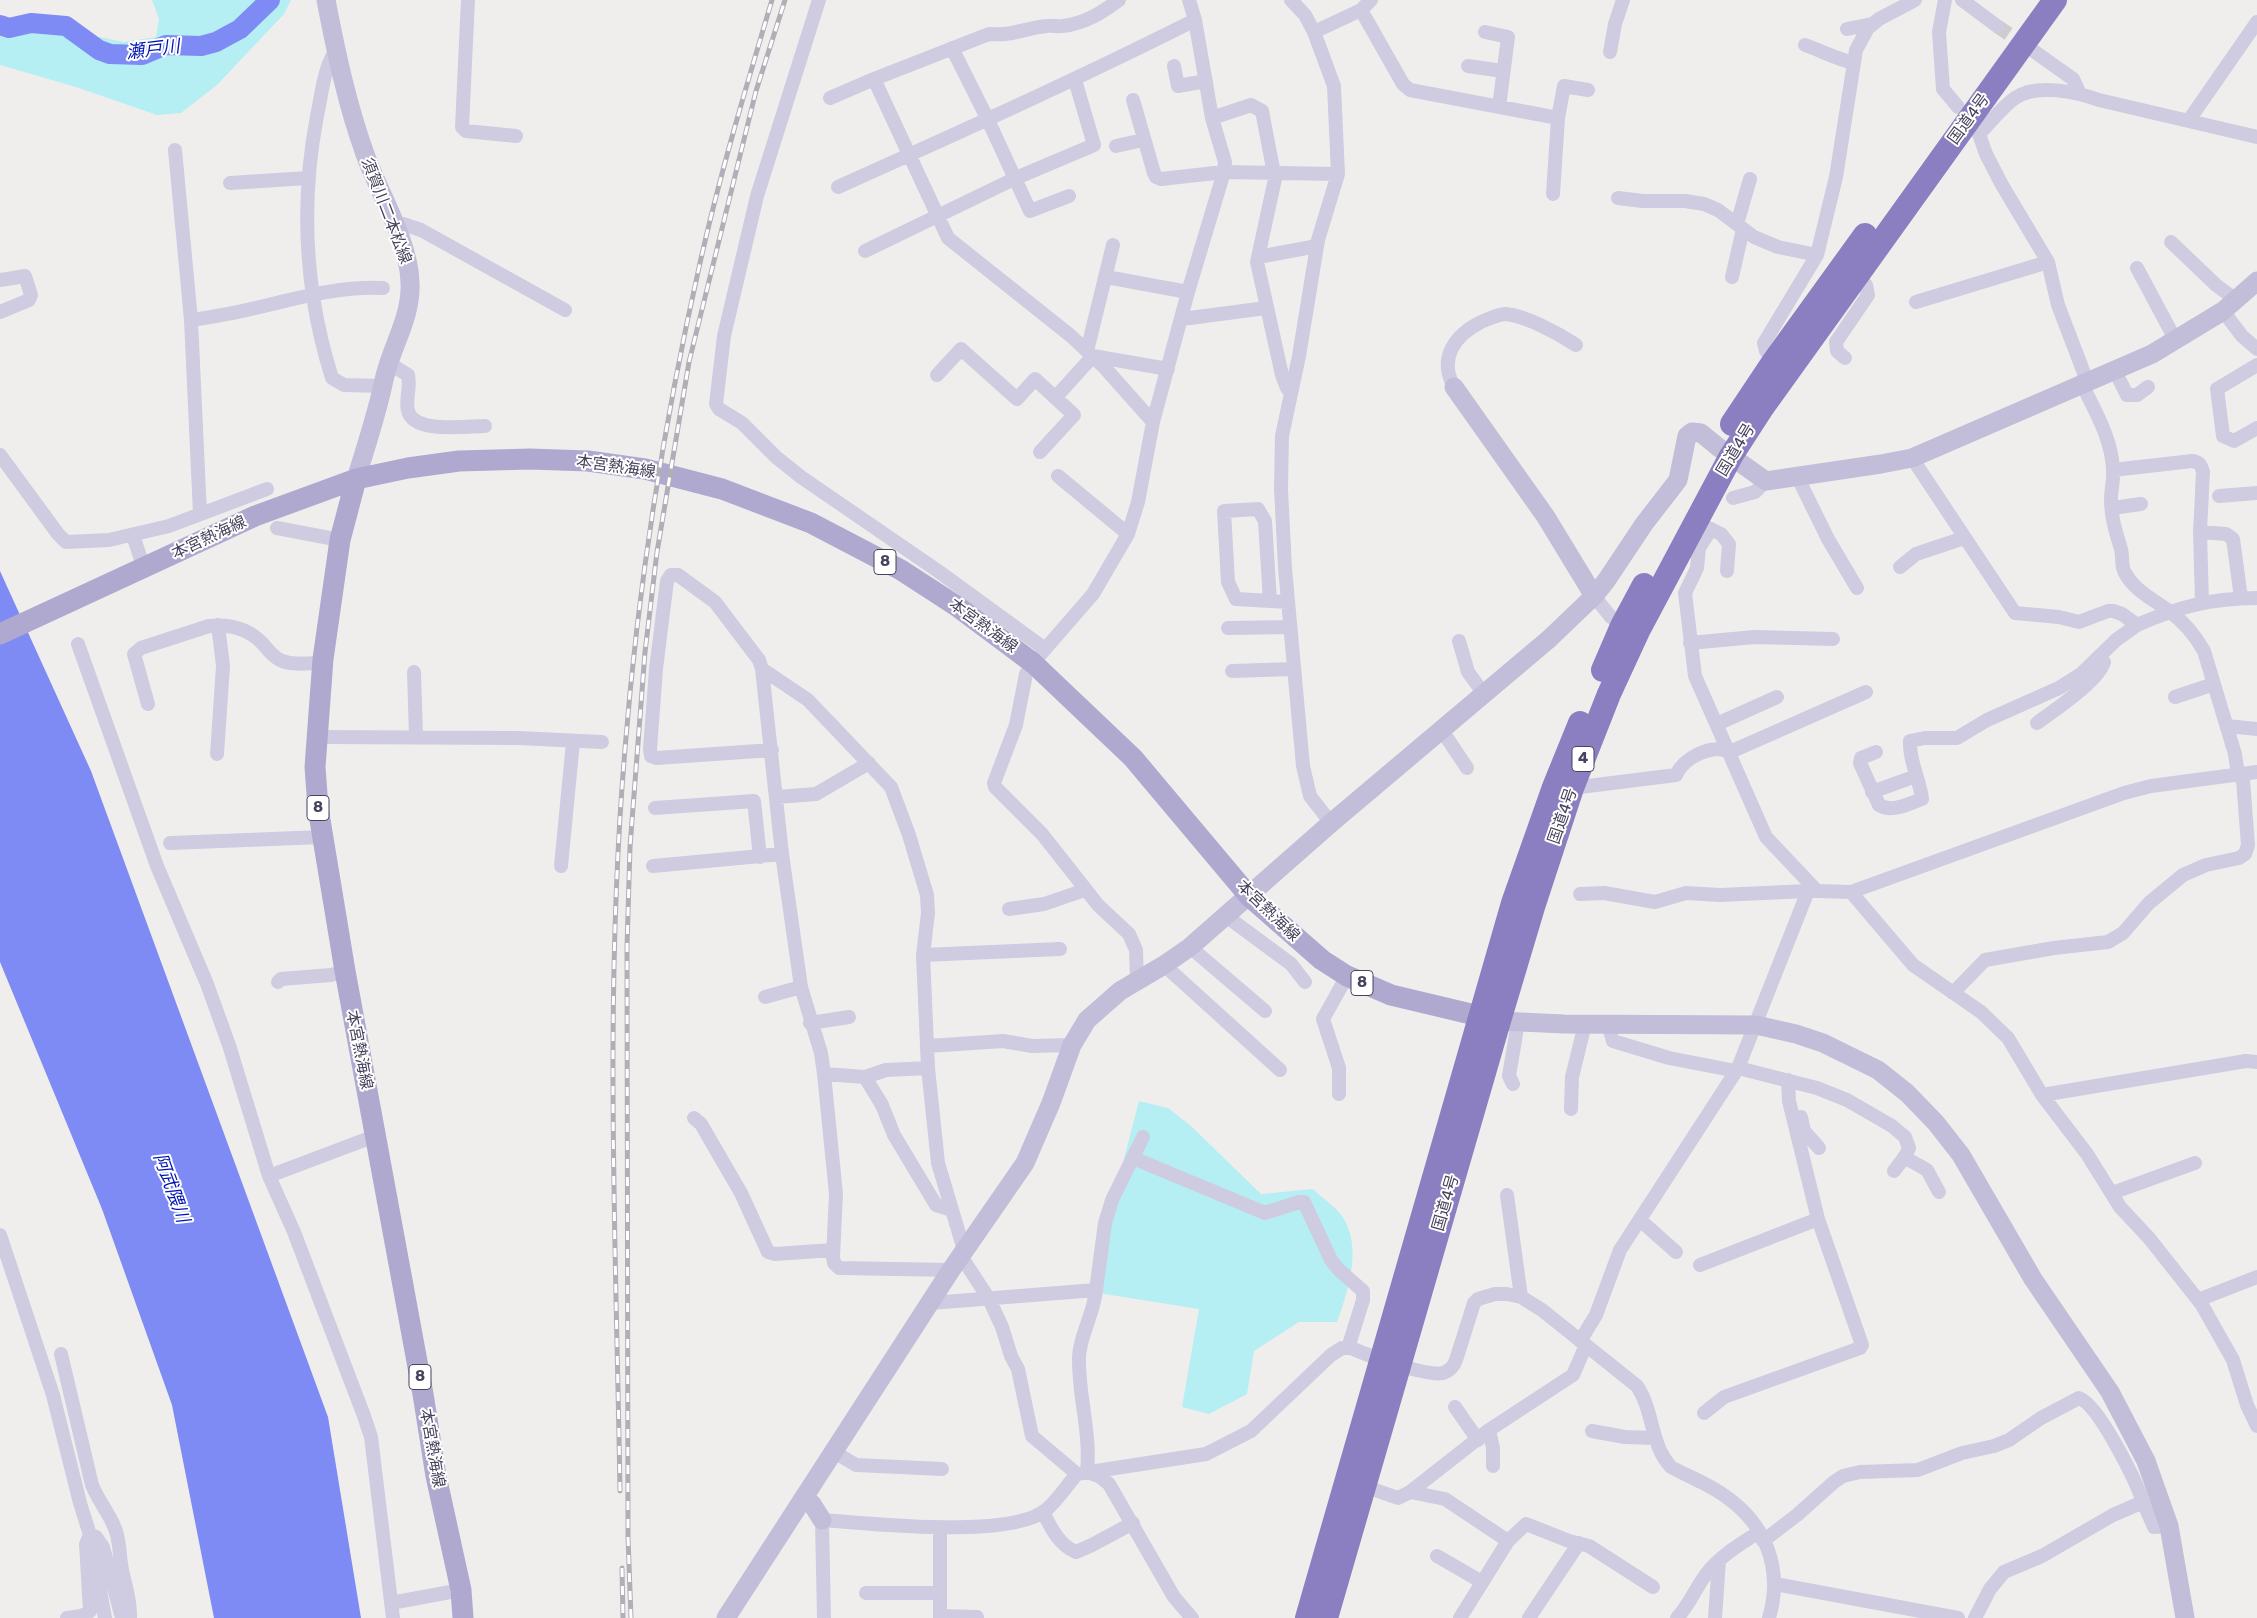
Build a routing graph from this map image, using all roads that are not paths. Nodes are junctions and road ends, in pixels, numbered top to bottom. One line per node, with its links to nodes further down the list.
1 (326, 0): 23 (street, 須賀川二本松線)
2 (468, 0): 43 (street)
3 (819, 0): 150 (street)
4 (1119, 0): 22 (street)
5 (1189, 0): 14 (street)
6 (1291, 0): 19 (street)
7 (1623, 0): 24 (street)
8 (1915, 0): 16 (street)
9 (1945, 0): 41 (street)
10 (1962, 0): 17 (street)
11 (2035, 0): 41 (highway, 国道4号 / 4)
12 (2055, 0): 41 (highway, 国道4号 / 4)
13 (1366, 5): 19 (street); 37 (street)
14 (1195, 20): 31 (street); 32 (street)
15 (2257, 22): 42 (street)
16 (1872, 24): 18 (street); 26 (street)
17 (1997, 26)
18 (1847, 29)
19 (1314, 32): 51 (street)
20 (1485, 32): 29 (street)
21 (1806, 45): 26 (street)
22 (952, 48): 30 (street); 40 (street)
23 (336, 51): 52 (street); 61 (street, 須賀川二本松線)
24 (1610, 52)
25 (2035, 52): 34 (street)
26 (1854, 63): 67 (street)
27 (1174, 66): 32 (street)
28 (1468, 66): 29 (street)
29 (1503, 71): 37 (street)
30 (874, 79): 35 (street); 48 (street)
31 (1075, 80): 40 (street); 53 (street)
32 (1206, 81): 38 (street)
33 (1588, 90): 39 (street)
34 (2079, 92): 41 (street); 42 (street)
35 (830, 98)
36 (1133, 100): 45 (street)
37 (1499, 107): 39 (street)
38 (1212, 118): 49 (street); 50 (street)
39 (1558, 118): 57 (street)
40 (988, 120): 48 (street); 53 (street)
41 (1968, 120): 69 (street); 73 (highway, 国道4号 / 4); 90 (highway, 国道4号 / 4)
42 (2189, 120): 44 (street)
43 (516, 136)
44 (2257, 137)
45 (1143, 140): 46 (street); 49 (street)
46 (1116, 146)
47 (175, 150): 84 (street)
48 (908, 156): 56 (street); 60 (street)
49 (1224, 172): 50 (street); 76 (street)
50 (1275, 174): 51 (street); 68 (street)
51 (1338, 174): 65 (street)
52 (308, 178): 55 (street); 77 (street)
53 (1016, 178): 58 (street); 60 (street)
54 (1750, 179): 62 (street)
55 (230, 183)
56 (838, 187)
57 (1553, 194)
58 (1068, 196)
59 (1618, 198): 62 (street)
60 (937, 215): 66 (street); 88 (street)
61 (394, 224): 81 (street); 91 (street, 須賀川二本松線)
62 (1740, 227): 67 (street); 72 (street)
63 (2171, 242): 78 (street)
64 (1113, 244): 71 (street)
65 (1317, 246): 68 (street); 100 (street)
66 (865, 251)
67 (1817, 255): 90 (street)
68 (1258, 257): 80 (street)
69 (2048, 262): 79 (street); 96 (street)
70 (2137, 268): 85 (street)
71 (1106, 277): 76 (street); 88 (street)
72 (1732, 277)
73 (1855, 277): 89 (street); 106 (highway, 国道4号 / 4)
74 (0, 280): 82 (street)
75 (383, 288): 77 (street)
76 (1188, 292): 83 (street)
77 (312, 294): 84 (street); 97 (street)
78 (2244, 295): 85 (street); 87 (street)
79 (1916, 302)
80 (1266, 308): 83 (street); 100 (street)
81 (565, 310)
82 (0, 312)
83 (1182, 319): 93 (street)
84 (191, 320): 120 (street)
85 (2176, 341): 94 (street)
86 (1576, 345): 98 (street)
87 (2257, 350)
88 (1090, 354): 93 (street); 101 (street); 102 (street)
89 (1845, 358)
90 (1774, 361): 106 (highway, 国道4号 / 4)
91 (390, 364): 97 (street, 須賀川二本松線); 103 (street)
92 (2257, 365): 104 (street)
93 (1168, 369): 102 (street)
94 (2114, 369): 96 (street); 99 (street)
95 (937, 375): 101 (street)
96 (2085, 382): 108 (street); 109 (street)
97 (384, 386): 112 (street, 須賀川二本松線)
98 (1454, 386): 132 (street)
99 (2148, 387)
100 (1291, 392): 136 (street)
101 (1055, 398): 105 (street)
102 (1153, 422): 124 (street)
103 (485, 426)
104 (2257, 428)
105 (1040, 452)
106 (1724, 452): 114 (street); 121 (highway, 国道4号 / 4); 132 (street); 140 (highway, 国道4号 / 4)
107 (0, 455): 125 (street)
108 (1912, 458): 111 (street); 126 (street)
109 (2113, 470): 119 (street); 123 (street)
110 (1058, 476): 124 (street)
111 (1797, 476): 114 (street); 131 (street)
112 (356, 479): 127 (main road, 本宮熱海線 / 8); 129 (main road, 本宮熱海線 / 8); 150 (main road, 本宮熱海線 / 8)
113 (267, 489): 120 (street)
114 (1759, 492): 117 (street)
115 (2257, 493): 116 (street)
116 (2219, 496)
117 (1733, 498)
118 (2141, 504): 119 (street)
119 (2112, 508): 138 (street)
120 (200, 514): 125 (street)
121 (1703, 526): 130 (street); 147 (street); 180 (highway, 国道4号 / 4)
122 (277, 528): 127 (street)
123 (2200, 532): 133 (street); 137 (street)
124 (1128, 534): 150 (street)
125 (133, 535): 129 (street)
126 (1964, 538): 128 (street); 141 (street)
127 (340, 540): 151 (main road, 本宮熱海線 / 8)
128 (1900, 567)
129 (144, 570): 144 (main road, 本宮熱海線 / 8)
130 (1727, 571)
131 (1857, 588)
132 (1594, 596): 140 (street); 158 (street)
133 (2241, 598): 134 (street); 137 (street)
134 (2257, 598)
135 (1270, 601): 135 (street); 136 (street)
136 (1288, 602): 142 (street)
137 (2202, 603): 138 (street)
138 (2170, 611): 141 (street); 156 (street)
139 (218, 625): 151 (street); 161 (street); 174 (street)
140 (1622, 626): 212 (highway, 国道4号 / 4)
141 (2137, 626): 149 (street)
142 (1290, 627): 143 (street); 153 (street)
143 (1228, 628)
144 (0, 634)
145 (1833, 639): 147 (street)
146 (1459, 641): 158 (street)
147 (1690, 643): 163 (street)
148 (78, 644): 239 (street)
149 (2106, 652): 162 (street); 179 (street)
150 (1039, 656): 191 (street); 195 (main road, 本宮熱海線 / 8)
151 (323, 663): 167 (main road, 本宮熱海線 / 8)
152 (762, 669): 171 (street); 171 (street); 175 (street)
153 (1294, 669): 154 (street); 184 (street)
154 (1232, 671)
155 (414, 672): 168 (street)
156 (2214, 684): 160 (street); 164 (street)
157 (1866, 692): 172 (street)
158 (1484, 694): 166 (street)
159 (1778, 697): 163 (street)
160 (2175, 697)
161 (148, 704)
162 (2037, 723)
163 (1717, 724): 172 (street)
164 (2226, 726): 165 (street); 178 (street)
165 (2257, 729)
166 (1441, 730): 176 (street); 184 (street)
167 (318, 737): 168 (street); 185 (main road, 本宮熱海線 / 8)
168 (416, 737): 169 (street)
169 (573, 742): 170 (street); 189 (street)
170 (602, 742)
171 (772, 750): 182 (street)
172 (1730, 752): 180 (street); 192 (street)
173 (1876, 752): 181 (street)
174 (217, 754)
175 (869, 763): 182 (street); 200 (street)
176 (1467, 768)
177 (2257, 772): 178 (street)
178 (2238, 775): 193 (street); 208 (street)
179 (1916, 776): 181 (street); 181 (street)
180 (1572, 788): 212 (highway, 国道4号 / 4)
181 (1872, 792)
182 (777, 797): 187 (street)
183 (655, 808): 188 (street)
184 (1331, 823): 195 (street)
185 (323, 837): 186 (street); 202 (main road, 本宮熱海線 / 8)
186 (170, 843)
187 (782, 854): 188 (street); 207 (street)
188 (760, 857): 190 (street)
189 (561, 866)
190 (653, 866)
191 (1085, 890): 196 (street); 204 (street)
192 (1812, 891): 193 (street); 194 (street); 216 (street)
193 (1851, 892): 208 (street)
194 (1580, 894)
195 (1249, 896): 197 (street); 203 (main road, 本宮熱海線 / 8)
196 (1008, 909)
197 (1226, 916): 198 (street); 206 (street)
198 (1190, 947): 201 (street); 210 (street)
199 (1060, 949): 200 (street)
200 (923, 955): 218 (street)
201 (1164, 966): 204 (street); 221 (street)
202 (345, 971): 205 (street); 232 (main road, 本宮熱海線 / 8)
203 (1347, 976): 212 (main road, 本宮熱海線 / 8); 227 (street)
204 (1137, 980): 217 (street)
205 (278, 982)
206 (1305, 982)
207 (801, 987): 209 (street); 213 (street)
208 (1954, 993): 228 (street)
209 (766, 997)
210 (1265, 1011)
211 (849, 1017): 213 (street)
212 (1499, 1020): 214 (street); 226 (street); 271 (highway, 国道4号 / 4)
213 (810, 1023): 223 (street)
214 (1584, 1024): 215 (street); 230 (street)
215 (1608, 1024): 216 (street); 222 (street)
216 (1756, 1025): 222 (street); 278 (street)
217 (1072, 1045): 218 (street); 249 (street)
218 (928, 1046): 220 (street)
219 (2257, 1062): 228 (street)
220 (928, 1068): 224 (street); 243 (street)
221 (1280, 1070)
222 (1737, 1070): 225 (street); 245 (street)
223 (824, 1074): 224 (street); 247 (street)
224 (865, 1077): 243 (street)
225 (1788, 1080): 229 (street); 235 (street)
226 (1513, 1084)
227 (1339, 1094)
228 (2042, 1095): 241 (street)
229 (1789, 1101): 234 (street); 244 (street)
230 (1571, 1109)
231 (694, 1118): 247 (street)
232 (376, 1136): 239 (street); 289 (main road, 本宮熱海線 / 8)
233 (1143, 1137): 236 (street)
234 (1819, 1148)
235 (1904, 1157): 238 (street); 240 (street)
236 (1133, 1158): 252 (street); 258 (street)
237 (2195, 1163): 241 (street)
238 (1894, 1171)
239 (269, 1176): 292 (street)
240 (1939, 1192)
241 (2112, 1193): 255 (street)
242 (1507, 1195): 253 (street)
243 (952, 1210): 249 (street)
244 (1818, 1219): 250 (street); 261 (street)
245 (1640, 1220): 248 (street); 257 (street)
246 (0, 1235): 280 (street)
247 (833, 1250): 249 (street)
248 (1676, 1252)
249 (959, 1259): 254 (street); 256 (street)
250 (1700, 1265)
251 (2257, 1277): 255 (street)
252 (1096, 1290): 254 (street); 270 (street)
253 (1521, 1297): 257 (street); 258 (street)
254 (989, 1299): 256 (street); 270 (street)
255 (2198, 1300): 262 (street)
256 (931, 1303): 267 (street)
257 (1583, 1343): 263 (street); 265 (street)
258 (1348, 1348): 270 (street)
259 (61, 1354): 298 (street)
260 (1456, 1407): 266 (street)
261 (1704, 1413)
262 (2257, 1426)
263 (1489, 1430): 266 (street); 268 (street)
264 (1592, 1431): 265 (street)
265 (1655, 1438): 281 (street)
266 (1478, 1440): 272 (street)
267 (834, 1452): 269 (street); 273 (street)
268 (1494, 1466)
269 (942, 1469)
270 (1082, 1473): 275 (street); 277 (street)
271 (1354, 1483): 272 (street); 304 (highway, 国道4号 / 4); 305 (highway, 国道4号 / 4)
272 (1410, 1492): 282 (street)
273 (804, 1498): 276 (street); 301 (street)
274 (2143, 1502): 278 (street); 281 (street); 312 (street)
275 (1043, 1512): 277 (street); 279 (street)
276 (822, 1520): 279 (street); 302 (street)
277 (1132, 1523): 303 (street)
278 (2169, 1526): 313 (street)
279 (940, 1527): 290 (street)
280 (90, 1535): 295 (street); 296 (street); 297 (street)
281 (1761, 1536): 285 (street); 287 (street)
282 (1508, 1540): 283 (street); 286 (street)
283 (1579, 1543): 288 (street); 307 (street)
284 (1437, 1556): 286 (street)
285 (1719, 1561): 308 (street); 309 (street)
286 (1482, 1582): 306 (street)
287 (1775, 1584): 310 (street); 311 (street)
288 (1652, 1587)
289 (461, 1590): 292 (street); 300 (main road, 本宮熱海線 / 8)
290 (940, 1592): 291 (street); 293 (street)
291 (866, 1593)
292 (391, 1603): 299 (street)
293 (940, 1617): 294 (street)
294 (977, 1617)
295 (67, 1618)
296 (105, 1618)
297 (122, 1618)
298 (130, 1618)
299 (393, 1618)
300 (463, 1618)
301 (726, 1618)
302 (824, 1618)
303 (1192, 1618)
304 (1307, 1618)
305 (1326, 1618)
306 (1460, 1618)
307 (1530, 1618)
308 (1677, 1618)
309 (1715, 1618)
310 (1769, 1618)
311 (1958, 1618)
312 (1976, 1618)
313 (2184, 1618)

